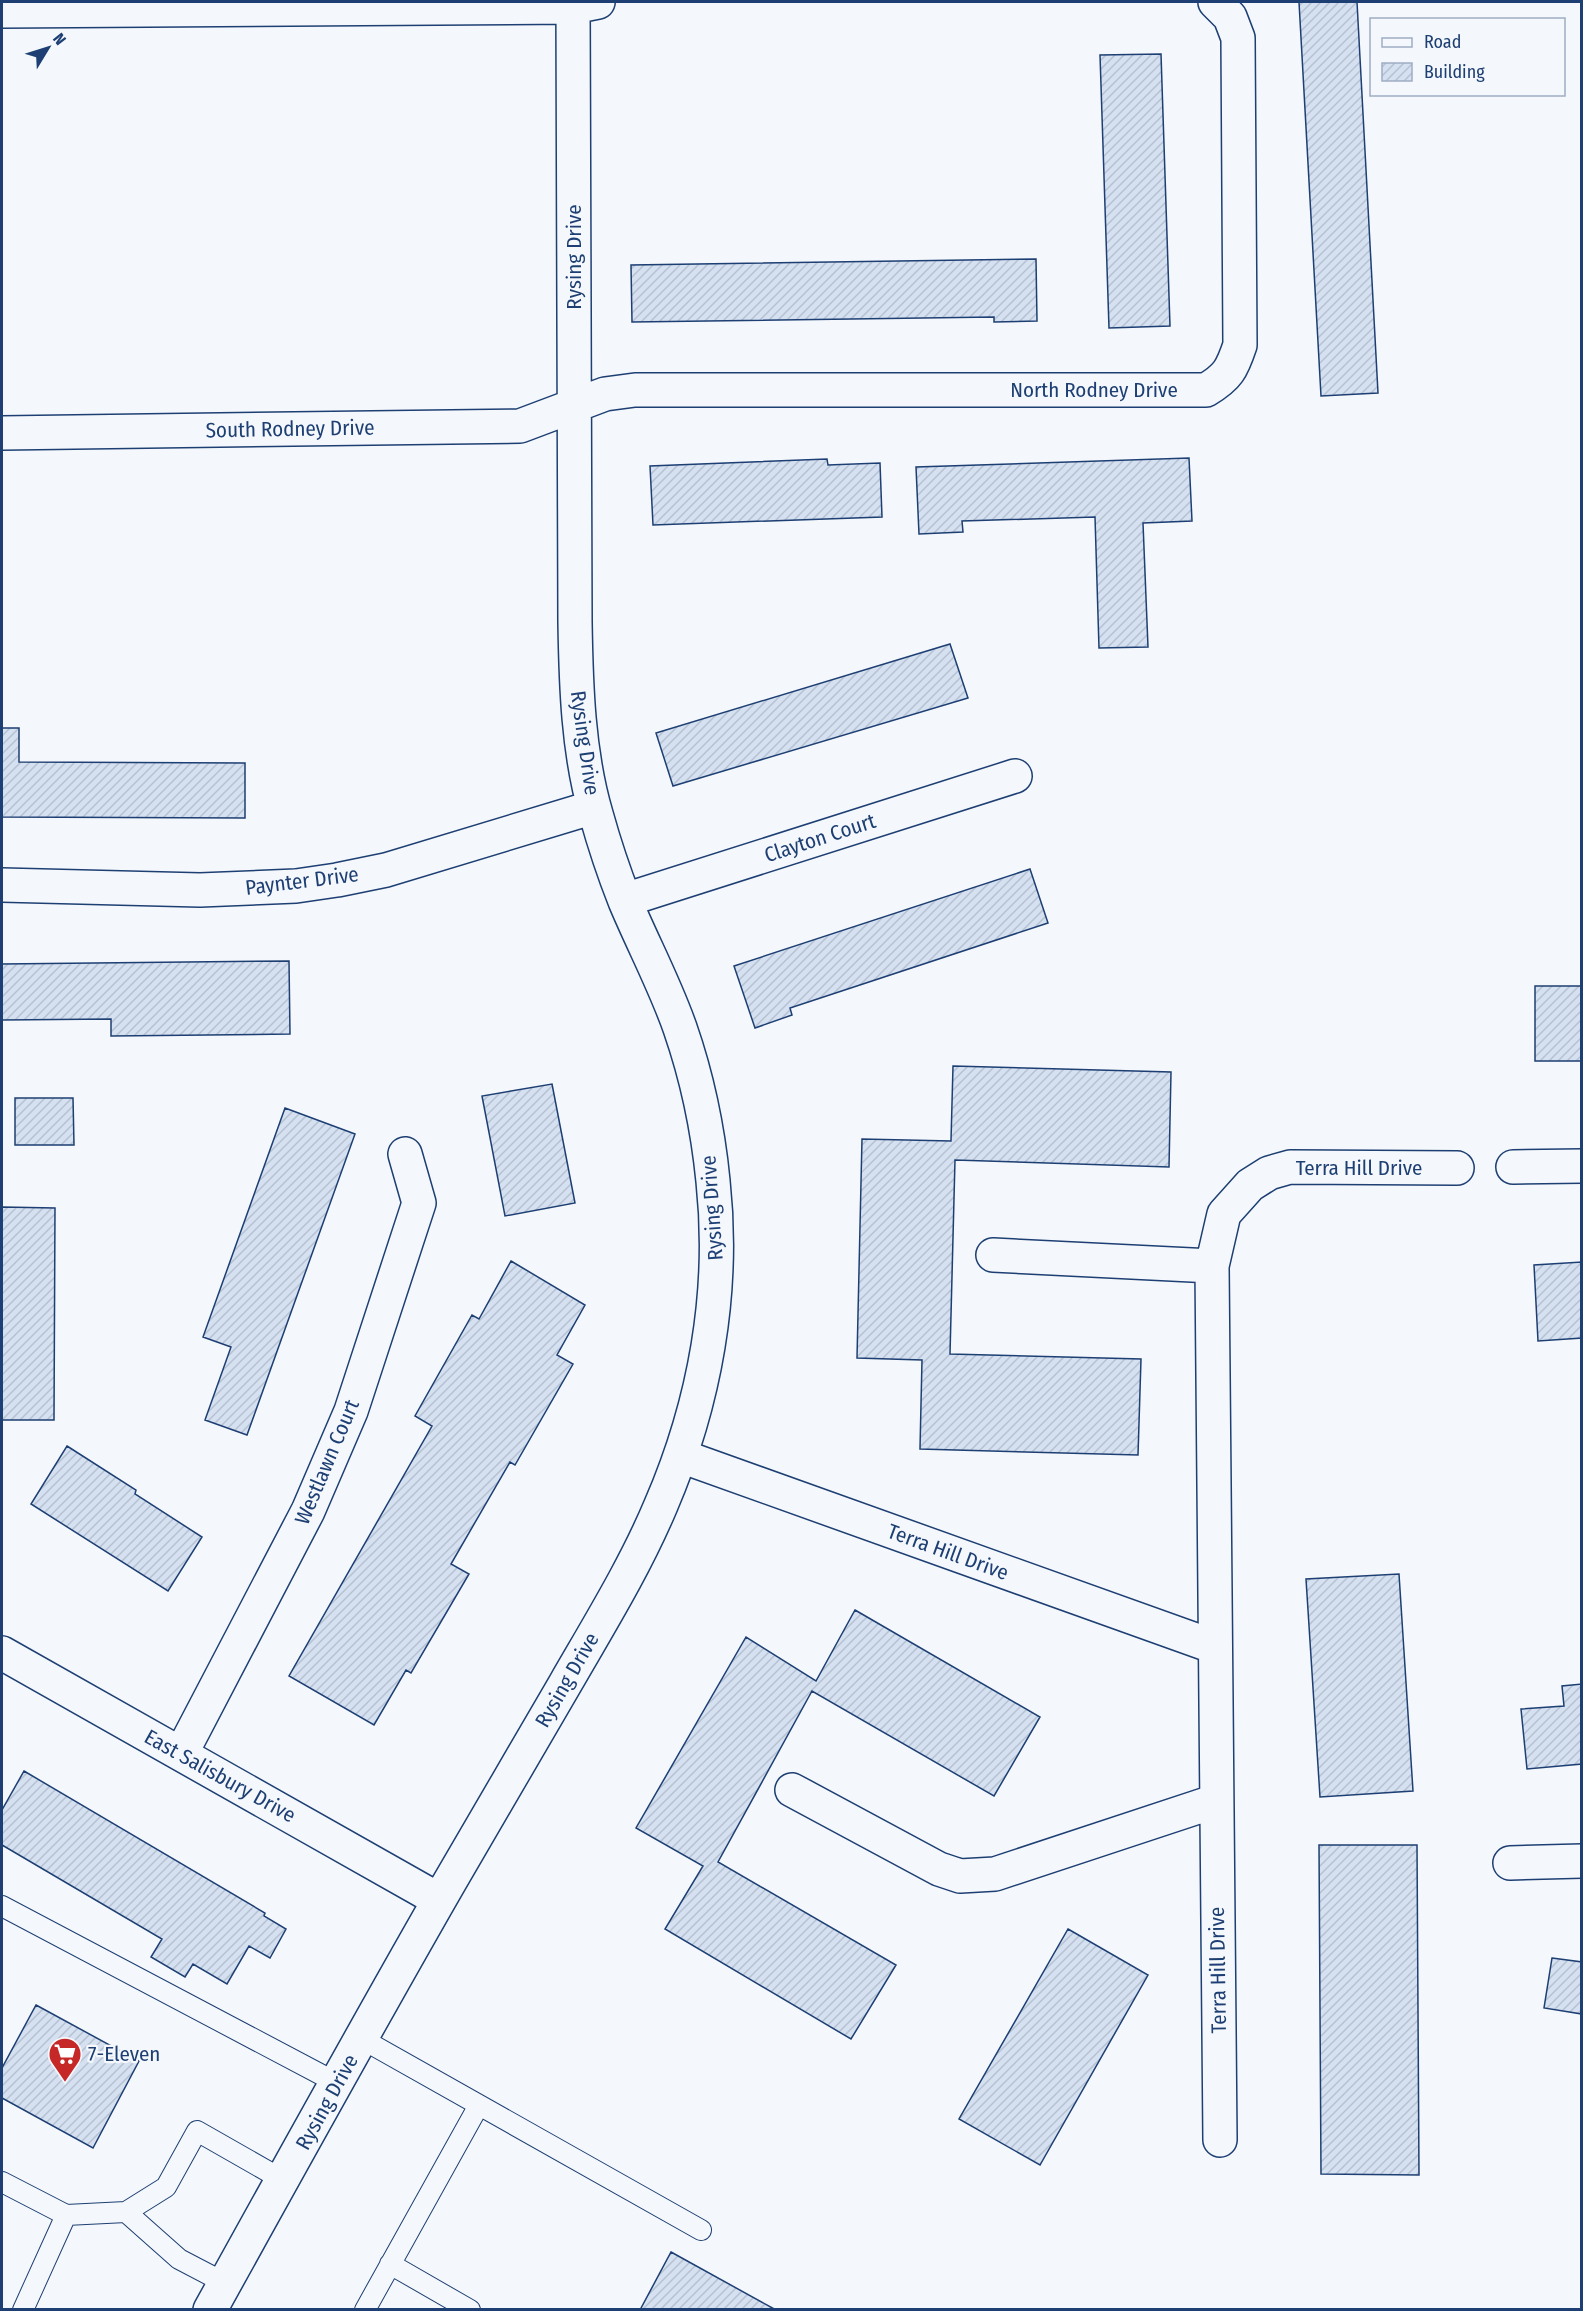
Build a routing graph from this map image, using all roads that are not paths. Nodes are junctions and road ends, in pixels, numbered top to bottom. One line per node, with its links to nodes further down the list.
1 (1215, 2): 4 (street, North Rodney Drive)
2 (581, 3): 3 (street); 4 (street, Rysing Drive)
3 (2, 11)
4 (574, 406): 5 (street, South Rodney Drive); 7 (street, Rysing Drive)
5 (2, 433)
6 (1016, 776): 9 (street, Clayton Court)
7 (594, 807): 8 (street, Paynter Drive); 9 (street, Rysing Drive)
8 (2, 885)
9 (625, 900): 16 (street, Rysing Drive)
10 (405, 1154): 19 (street, Westlawn Court)
11 (1581, 1166): 12 (street)
12 (1513, 1167)
13 (1457, 1168): 15 (street, Terra Hill Drive)
14 (993, 1255): 15 (street)
15 (1212, 1266): 17 (street, Terra Hill Drive)
16 (681, 1456): 17 (street, Terra Hill Drive); 24 (street, Rysing Drive)
17 (1215, 1647): 21 (street, Terra Hill Drive)
18 (2, 1653): 19 (street, East Salisbury Drive)
19 (181, 1754): 24 (street, East Salisbury Drive)
20 (792, 1790): 21 (street)
21 (1216, 1801): 29 (street, Terra Hill Drive)
22 (1581, 1862): 23 (street)
23 (1510, 1863)
24 (440, 1900): 26 (street, Rysing Drive)
25 (2, 1906): 27 (lane)
26 (362, 2039): 27 (street, Rysing Drive); 28 (lane)
27 (337, 2083): 30 (street, Rysing Drive)
28 (479, 2105): 34 (lane); 35 (lane)
29 (1220, 2140)
30 (283, 2180): 32 (lane); 36 (street, Rysing Drive)
31 (2, 2182): 33 (lane)
32 (126, 2212): 33 (lane); 36 (lane)
33 (66, 2216): 37 (lane)
34 (701, 2230)
35 (390, 2264): 38 (lane); 39 (lane)
36 (218, 2296)
37 (23, 2310)
38 (365, 2310)
39 (470, 2310)

